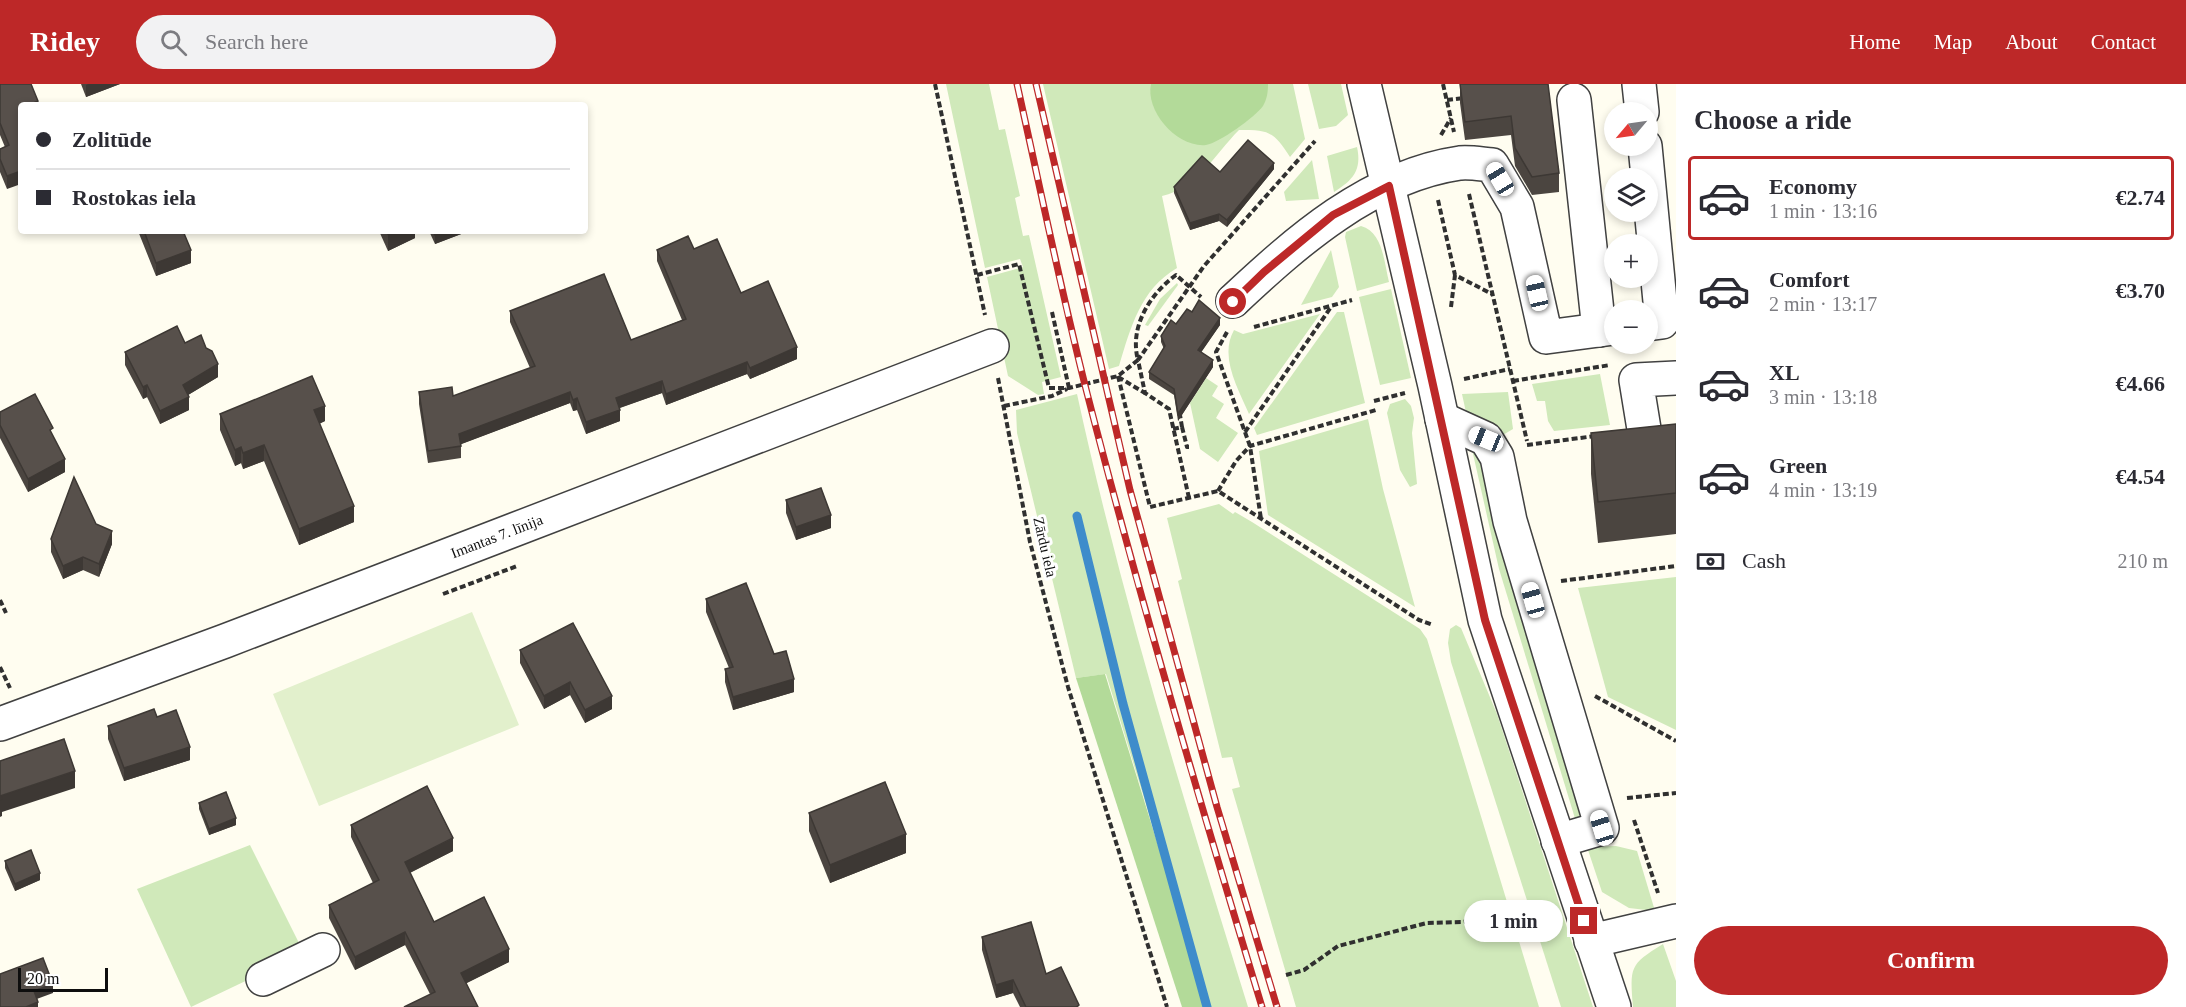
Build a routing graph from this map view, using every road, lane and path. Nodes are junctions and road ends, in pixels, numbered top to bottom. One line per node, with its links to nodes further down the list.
1 (935, 84): 13 (path, Zārdu iela)
2 (1365, 84): 12 (street)
3 (1639, 84): 8 (street)
4 (1445, 85): 6 (path)
5 (1470, 97): 6 (path)
6 (1447, 100): 11 (path)
7 (1574, 100): 19 (street)
8 (1641, 102)
9 (1315, 141): 14 (path)
10 (1646, 156): 20 (street)
11 (1446, 166): 12 (street); 15 (path); 15 (path); 21 (street)
12 (1389, 186): 18 (street); 37 (street)
13 (976, 275): 22 (path, Zārdu iela); 30 (path)
14 (1191, 287): 23 (path); 23 (path)
15 (1493, 294): 25 (path)
16 (1332, 306): 41 (path)
17 (1052, 312): 30 (path)
18 (1233, 313): 41 (path)
19 (1604, 315)
20 (1658, 323)
21 (1604, 329)
22 (992, 346): 34 (path, Zārdu iela); 56 (street, Imantas 7. līnija)
23 (1138, 360): 26 (path); 32 (path)
24 (1618, 364): 29 (path)
25 (1510, 369): 28 (path); 29 (path)
26 (1118, 376): 30 (path); 32 (path); 46 (path)
27 (1676, 378): 40 (street)
28 (1462, 380)
29 (1512, 381): 44 (path)
30 (1069, 388): 34 (path)
31 (1417, 391): 33 (path)
32 (1145, 393): 39 (path)
33 (1374, 401)
34 (1004, 406): 70 (path, Zārdu iela)
35 (1376, 410): 43 (path)
36 (1179, 411): 38 (path)
37 (1442, 419): 63 (street); 63 (street)
38 (1182, 427): 39 (path); 42 (path)
39 (1173, 429): 46 (path)
40 (1644, 429)
41 (1245, 432): 43 (path)
42 (1189, 447)
43 (1250, 447): 45 (path); 47 (path)
44 (1530, 456)
45 (1218, 491): 46 (path); 47 (path)
46 (1189, 498)
47 (1261, 520): 52 (path)
48 (1676, 566): 49 (path)
49 (1561, 592)
50 (0, 600): 51 (path)
51 (6, 613)
52 (1433, 625)
53 (1592, 685): 54 (path)
54 (1595, 696): 55 (path); 57 (path)
55 (1599, 707)
56 (0, 724)
57 (1676, 741)
58 (1623, 786): 60 (path)
59 (1676, 793): 60 (path)
60 (1627, 798): 61 (path)
61 (1630, 808)
62 (1634, 819): 64 (path)
63 (1558, 842): 66 (street)
64 (1669, 912): 66 (street)
65 (1526, 913): 68 (path)
66 (1591, 941): 71 (street)
67 (323, 950): 69 (street)
68 (1286, 975)
69 (262, 979)
70 (1167, 1007)
71 (1614, 1007)

